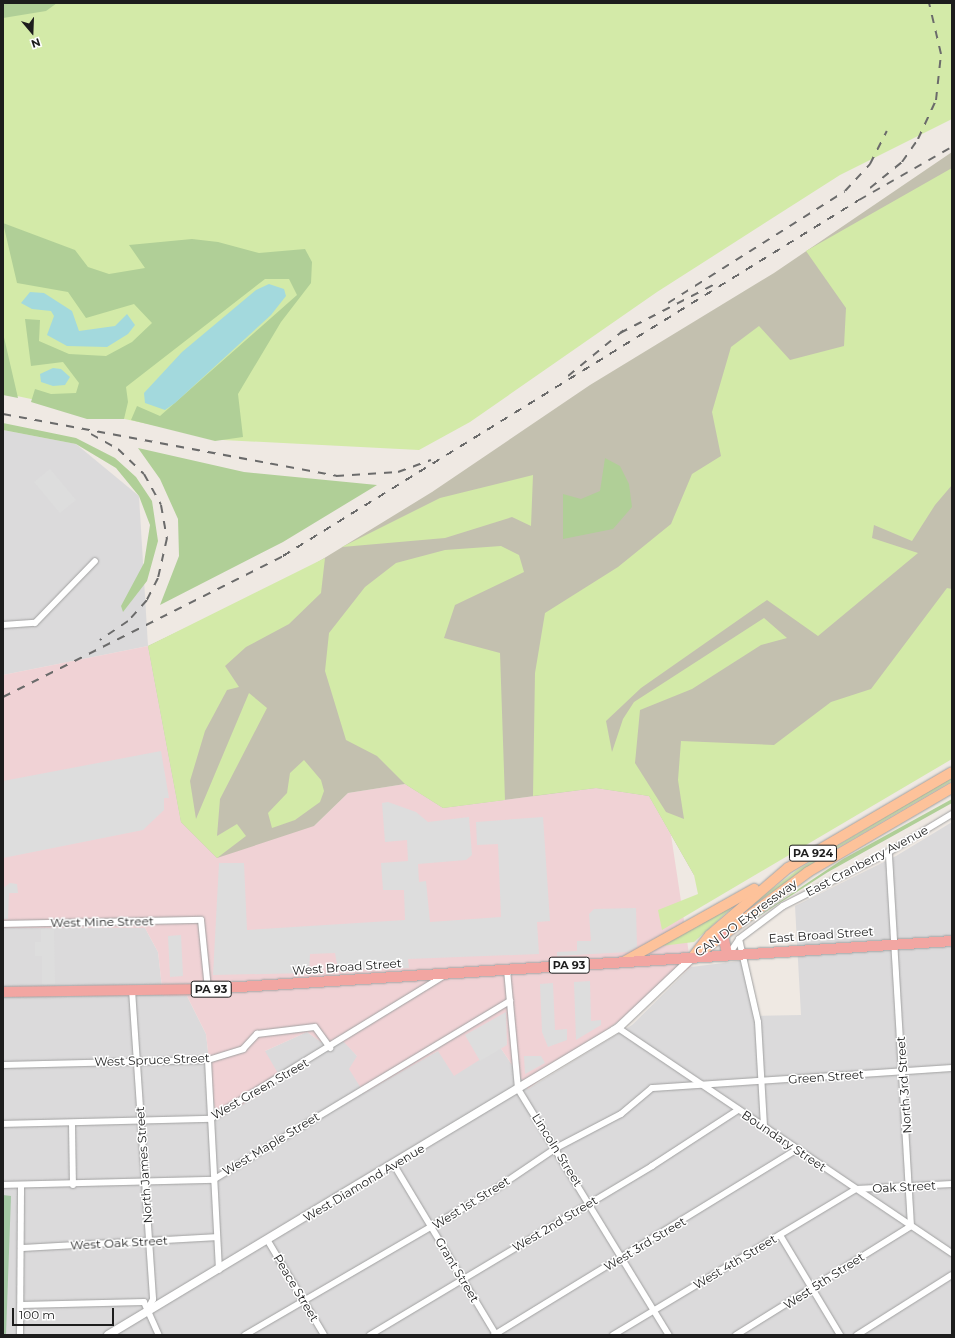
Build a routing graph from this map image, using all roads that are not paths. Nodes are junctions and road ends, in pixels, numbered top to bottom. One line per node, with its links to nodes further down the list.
1 (95, 561): 2 (street)
2 (3, 625)
3 (952, 772): 7 (main road, CAN DO Expressway / PA 924)
4 (952, 788): 9 (main road, CAN DO Expressway / PA 924)
5 (952, 814): 6 (street, East Cranberry Avenue)
6 (889, 852): 10 (street, East Cranberry Avenue); 12 (street, North 3rd Street)
7 (788, 868): 15 (main road, CAN DO Expressway / PA 924); 16 (main road)
8 (3, 924): 19 (street, West Mine Street)
9 (723, 935): 14 (highway); 15 (main road, CAN DO Expressway)
10 (739, 939): 13 (street); 14 (street, East Cranberry Avenue)
11 (952, 941): 12 (highway, East Broad Street / PA 93)
12 (895, 944): 13 (highway, East Broad Street / PA 93); 29 (street, North 3rd Street)
13 (744, 953): 14 (highway, East Broad Street / PA 93); 30 (street)
14 (728, 954): 15 (highway, East Broad Street / PA 93)
15 (692, 958): 16 (highway, West Broad Street / PA 93); 23 (street, West Diamond Avenue)
16 (625, 961): 17 (highway, West Broad Street / PA 93)
17 (507, 970): 18 (highway, West Broad Street / PA 93); 22 (street, Lincoln Street)
18 (445, 974): 19 (highway, West Broad Street / PA 93); 24 (street, West Green Street)
19 (208, 989): 20 (highway, West Broad Street / PA 93)
20 (132, 990): 21 (highway, West Broad Street / PA 93); 26 (street, North James Street)
21 (3, 992)
22 (510, 1001): 32 (street, Lincoln Street); 42 (street, West Maple Street)
23 (618, 1028): 31 (street, Boundary Street); 32 (street, West Diamond Avenue)
24 (330, 1048): 25 (street, West Spruce Street); 34 (street, West Green Street)
25 (208, 1060): 26 (street, West Spruce Street); 34 (street)
26 (136, 1061): 27 (street, West Spruce Street); 35 (street, North James Street)
27 (3, 1065)
28 (952, 1068): 29 (street, Green Street)
29 (903, 1072): 30 (street, Green Street); 48 (street, North 3rd Street)
30 (762, 1081): 31 (street, Green Street); 38 (street)
31 (699, 1084): 33 (street, Boundary Street); 39 (street, West 1st Street)
32 (518, 1090): 39 (street, Lincoln Street); 41 (street, West Diamond Avenue)
33 (738, 1110): 38 (street, Boundary Street); 50 (street, West 2nd Street)
34 (210, 1119): 35 (street, West Green Street); 42 (street)
35 (141, 1123): 37 (street, West Green Street); 43 (street, North James Street)
36 (3, 1124): 37 (street, West Green Street)
37 (72, 1124): 47 (street)
38 (764, 1126): 40 (street, Boundary Street)
39 (556, 1148): 50 (street, Lincoln Street); 52 (street, West 1st Street)
40 (796, 1150): 49 (street, Boundary Street); 59 (street, West 3rd Street)
41 (394, 1165): 52 (street, Grant Street); 55 (street, West Diamond Avenue)
42 (213, 1180): 43 (street, West Maple Street); 54 (street)
43 (146, 1181): 47 (street, West Maple Street); 56 (street, North James Street)
44 (952, 1184): 48 (street, Oak Street)
45 (3, 1185): 46 (street, West Maple Street)
46 (21, 1185): 47 (street, West Maple Street); 57 (street)
47 (73, 1185)
48 (910, 1187): 49 (street, Oak Street); 51 (street, North 3rd Street)
49 (856, 1189): 51 (street, Boundary Street); 53 (street, West 4th Street)
50 (590, 1204): 59 (street, Lincoln Street); 62 (street, West 2nd Street)
51 (911, 1226): 58 (street, Boundary Street); 63 (street, West 5th Street)
52 (432, 1228): 62 (street, Grant Street); 64 (street, West 1st Street)
53 (780, 1235): 63 (street); 66 (street, West 4th Street)
54 (216, 1237): 56 (street, West Oak Street); 60 (street)
55 (268, 1240): 60 (street, West Diamond Avenue); 64 (street, Peace Street)
56 (149, 1241): 57 (street, West Oak Street); 67 (street, North James Street)
57 (21, 1248): 65 (street)
58 (952, 1253)
59 (622, 1258): 66 (street, Lincoln Street); 74 (street, West 3rd Street)
60 (219, 1270): 67 (street, West Diamond Avenue)
61 (952, 1275): 79 (street)
62 (463, 1280): 73 (street, West 2nd Street); 74 (street, Grant Street)
63 (812, 1289): 77 (street, West 5th Street); 78 (street)
64 (305, 1303): 71 (street, West 1st Street); 72 (street, Peace Street)
65 (21, 1305): 67 (street); 68 (street)
66 (654, 1310): 75 (street, West 4th Street); 76 (street, Lincoln Street)
67 (147, 1312): 69 (street, West Diamond Avenue); 70 (street)
68 (20, 1335)
69 (108, 1335)
70 (159, 1335)
71 (245, 1335)
72 (324, 1335)
73 (370, 1335)
74 (495, 1335)
75 (613, 1335)
76 (669, 1335)
77 (736, 1335)
78 (840, 1335)
79 (857, 1335)

